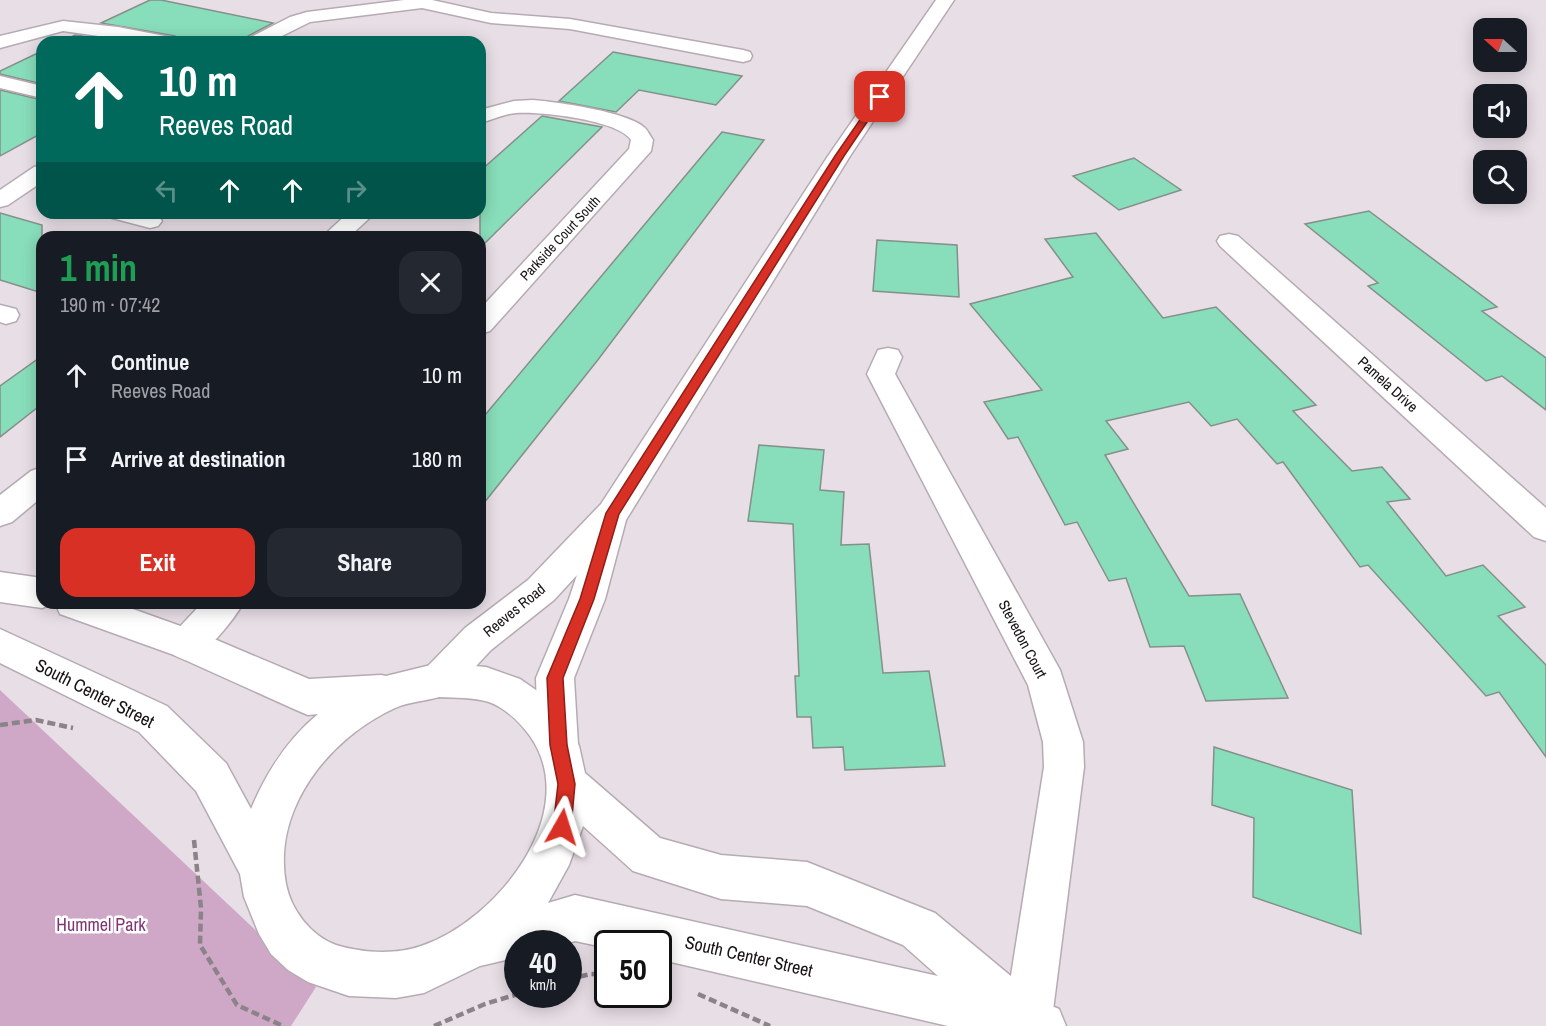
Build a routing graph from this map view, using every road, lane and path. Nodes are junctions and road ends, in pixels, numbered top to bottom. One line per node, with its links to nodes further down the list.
1 (945, 0): 21 (street, Reeves Road)
2 (138, 36): 4 (street)
3 (267, 36): 5 (street)
4 (0, 42)
5 (743, 56)
6 (0, 82): 7 (street)
7 (36, 91)
8 (486, 115): 17 (street, Parkside Court South)
9 (0, 181): 10 (street)
10 (32, 190): 11 (street)
11 (0, 200)
12 (142, 219): 14 (street)
13 (356, 219): 15 (street)
14 (150, 221)
15 (341, 231)
16 (1229, 241): 22 (street, Pamela Drive)
17 (486, 318)
18 (888, 357): 39 (street, Stevedon Court)
19 (36, 484): 20 (street)
20 (0, 513)
21 (612, 513): 29 (street, Reeves Road); 33 (street, Reeves Road)
22 (1546, 528)
23 (0, 587): 24 (street)
24 (36, 592)
25 (90, 609): 27 (street)
26 (219, 609): 27 (street)
27 (187, 644): 30 (street)
28 (0, 645): 35 (street, South Center Street)
29 (439, 680): 30 (street); 33 (street)
30 (392, 692): 35 (street)
31 (0, 725): 32 (path)
32 (80, 730)
33 (562, 765): 36 (street, Reeves Road); 39 (street)
34 (193, 837): 40 (path)
35 (261, 869): 36 (street)
36 (472, 947): 39 (street, South Center Street)
37 (689, 990): 42 (path)
38 (504, 998): 41 (path)
39 (1032, 1024)
40 (283, 1026)
41 (434, 1026)
42 (770, 1026)

